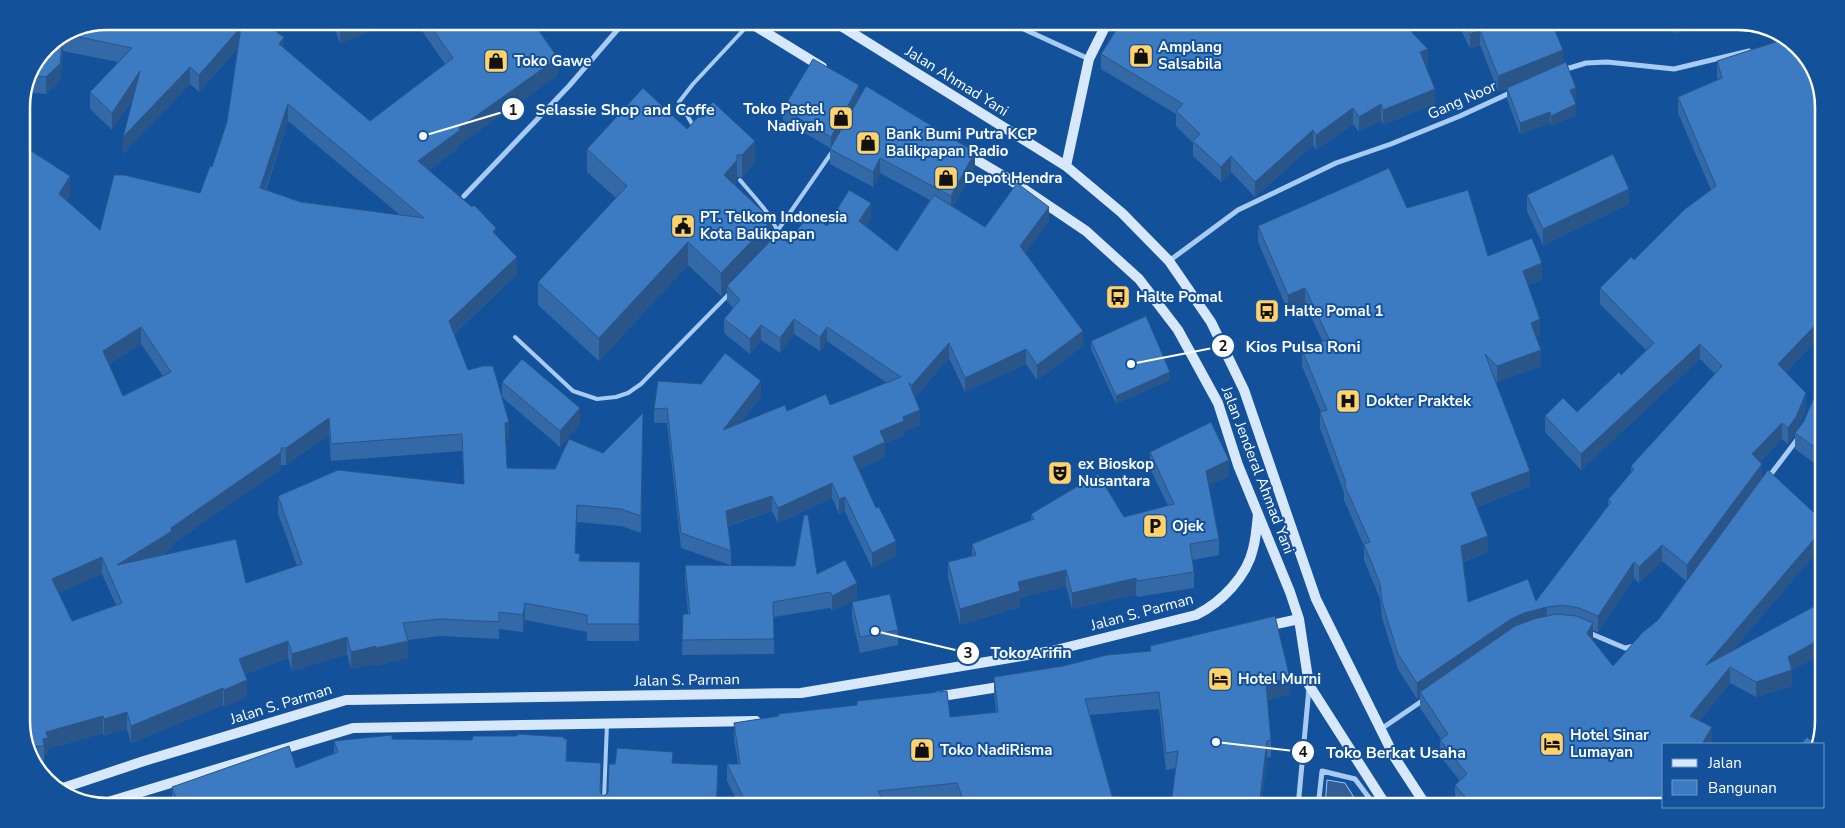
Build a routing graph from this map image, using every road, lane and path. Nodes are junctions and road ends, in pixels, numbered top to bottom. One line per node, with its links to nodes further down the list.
1 (617, 30): 17 (street)
2 (741, 30): 12 (lane)
3 (761, 30): 9 (main road)
4 (847, 30): 15 (main road, Jalan Ahmad Yani)
5 (1026, 30): 8 (street)
6 (1104, 30): 8 (main road)
7 (1751, 50): 10 (street)
8 (1089, 59): 15 (main road)
9 (832, 74)
10 (1554, 74)
11 (1520, 88): 20 (street, Gang Noor)
12 (696, 130)
13 (836, 146): 18 (lane)
14 (954, 147): 25 (main road, Jalan Jenderal Ahmad Yani)
15 (1066, 166): 20 (main road, Jalan Jenderal Ahmad Yani)
16 (740, 180): 18 (lane)
17 (464, 196)
18 (778, 230): 19 (lane)
19 (778, 242)
20 (1168, 261): 36 (main road, Jalan Jenderal Ahmad Yani)
21 (732, 291): 22 (lane)
22 (515, 337)
23 (1800, 435): 24 (street)
24 (1766, 481)
25 (1258, 514): 26 (main road, Jalan Jenderal Ahmad Yani); 37 (main road, Jalan S. Parman)
26 (1299, 619): 28 (main road); 31 (main road, Jalan Jenderal Ahmad Yani)
27 (1580, 629): 29 (street)
28 (1251, 630)
29 (1638, 646)
30 (1014, 684): 33 (main road)
31 (1309, 685): 40 (street); 43 (main road, Jalan Jenderal Ahmad Yani)
32 (1427, 697): 36 (street)
33 (926, 699)
34 (770, 721): 35 (main road)
35 (608, 724): 38 (main road); 39 (lane)
36 (1380, 730): 44 (main road, Jalan Jenderal Ahmad Yani)
37 (66, 787)
38 (121, 798)
39 (604, 798)
40 (1299, 798)
41 (1319, 798): 42 (street)
42 (1369, 798)
43 (1381, 798)
44 (1421, 798)

